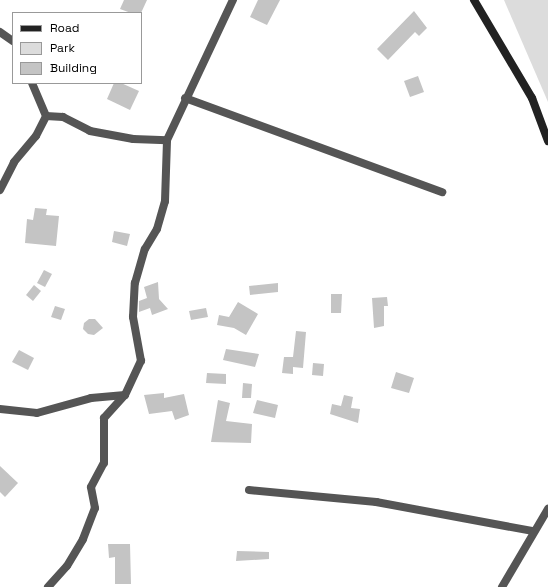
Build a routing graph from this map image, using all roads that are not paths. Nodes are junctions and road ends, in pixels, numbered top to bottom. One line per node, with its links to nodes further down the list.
1 (233, 0): 6 (street)
2 (474, 0): 9 (street)
3 (0, 32): 4 (street)
4 (12, 40)
5 (32, 84): 7 (street)
6 (185, 98): 8 (street); 11 (street)
7 (46, 116): 8 (street); 10 (street)
8 (167, 140): 12 (street)
9 (548, 141)
10 (0, 190)
11 (442, 192)
12 (125, 395): 13 (street); 17 (street)
13 (0, 409)
14 (249, 490): 16 (street)
15 (548, 509): 16 (street)
16 (533, 531): 18 (street)
17 (48, 587)
18 (502, 587)

